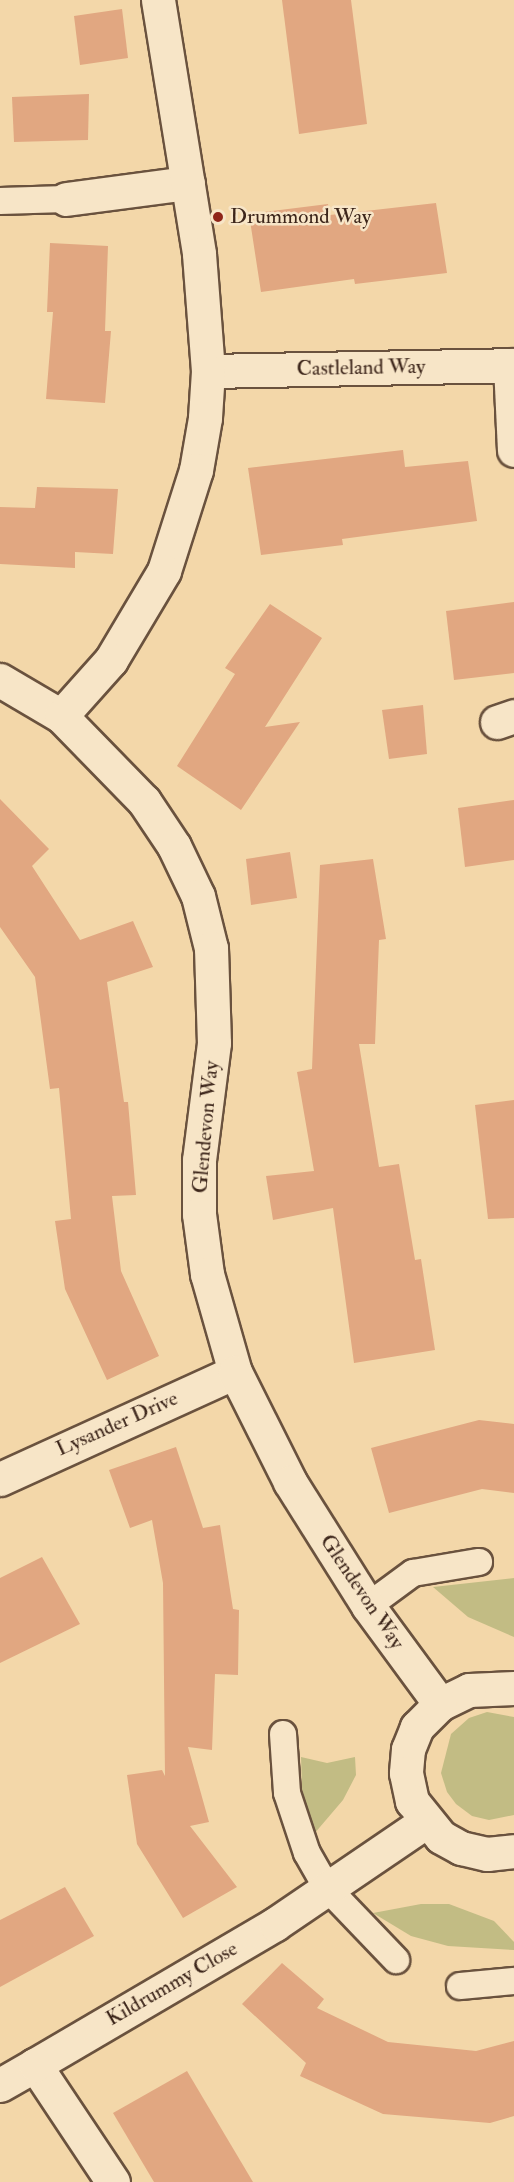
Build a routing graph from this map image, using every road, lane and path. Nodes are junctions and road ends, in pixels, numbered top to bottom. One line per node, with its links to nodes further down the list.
1 (159, 0): 2 (street)
2 (188, 183): 3 (street); 6 (street)
3 (66, 199): 4 (lane)
4 (0, 201)
5 (512, 365): 6 (street, Castleland Way); 7 (street)
6 (208, 371): 9 (street)
7 (514, 450)
8 (0, 680): 9 (street, Glendevon Way)
9 (61, 716): 10 (street, Glendevon Way)
10 (235, 1372): 11 (street, Lysander Drive); 13 (street, Glendevon Way)
11 (0, 1479)
12 (479, 1562): 13 (lane)
13 (368, 1606): 15 (street, Glendevon Way)
14 (514, 1688): 15 (street)
15 (440, 1704): 17 (street)
16 (283, 1734): 19 (lane)
17 (425, 1822): 18 (street); 19 (street, Kildrummy Close)
18 (514, 1851)
19 (327, 1888): 20 (lane); 23 (street, Kildrummy Close)
20 (396, 1960)
21 (514, 1981): 22 (lane)
22 (460, 1986)
23 (35, 2065): 24 (street, Kildrummy Close); 25 (street)
24 (0, 2085)
25 (113, 2182)

